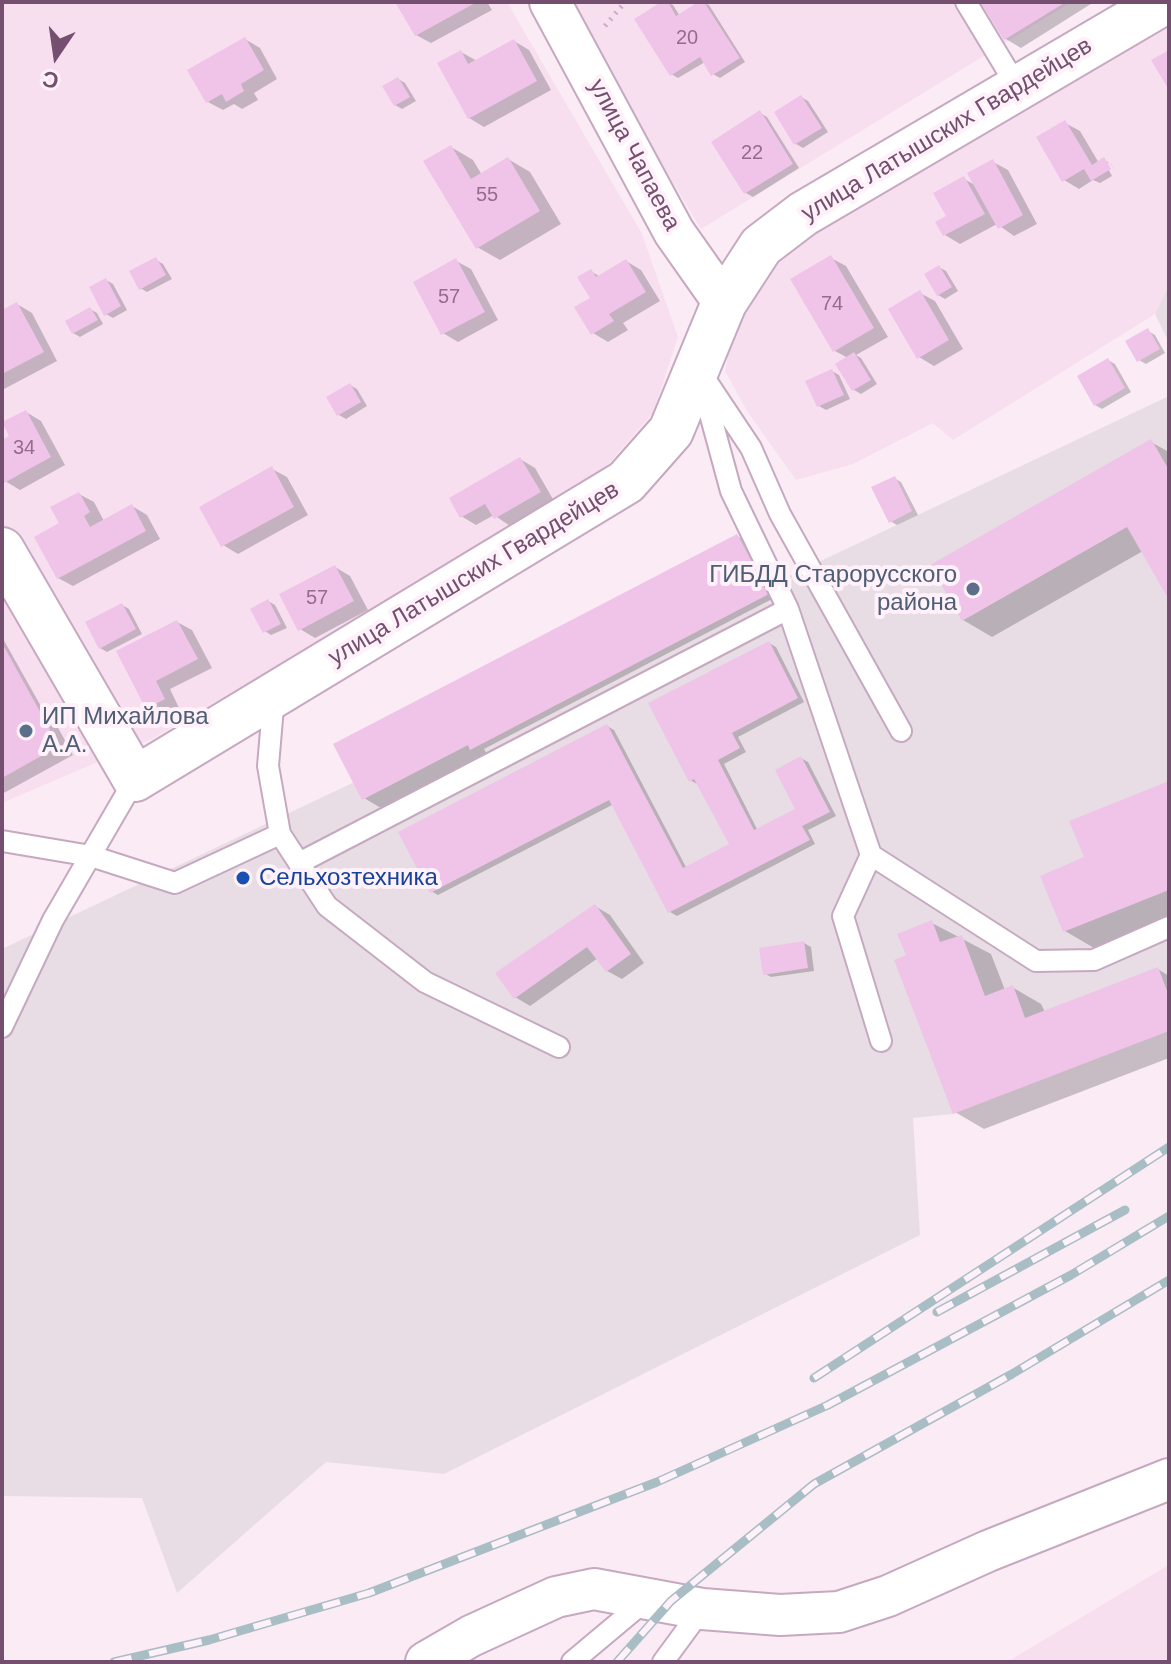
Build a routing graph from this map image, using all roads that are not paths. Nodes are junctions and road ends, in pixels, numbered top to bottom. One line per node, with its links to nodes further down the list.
1 (550, 2): 5 (street, улица Чапаева)
2 (966, 2): 4 (lane)
3 (1164, 2): 4 (street, улица Латышских Гвардейцев)
4 (1018, 88): 5 (street, улица Латышских Гвардейцев)
5 (724, 303): 6 (street, улица Латышских Гвардейцев)
6 (698, 369): 8 (lane); 9 (street, улица Латышских Гвардейцев); 10 (lane)
7 (2, 550): 11 (street)
8 (788, 609): 14 (lane); 16 (lane)
9 (274, 695): 11 (street, улица Латышских Гвардейцев); 12 (lane)
10 (901, 731)
11 (135, 779): 15 (lane)
12 (280, 834): 15 (lane); 16 (lane)
13 (2, 841): 15 (lane)
14 (871, 855): 17 (lane); 19 (lane)
15 (91, 856): 18 (lane)
16 (299, 863): 20 (lane)
17 (1169, 927)
18 (2, 1027)
19 (881, 1041)
20 (559, 1047)
21 (1169, 1479): 23 (street)
22 (649, 1597): 23 (street); 24 (street); 25 (lane)
23 (702, 1609): 26 (lane)
24 (426, 1662)
25 (572, 1662)
26 (663, 1662)

